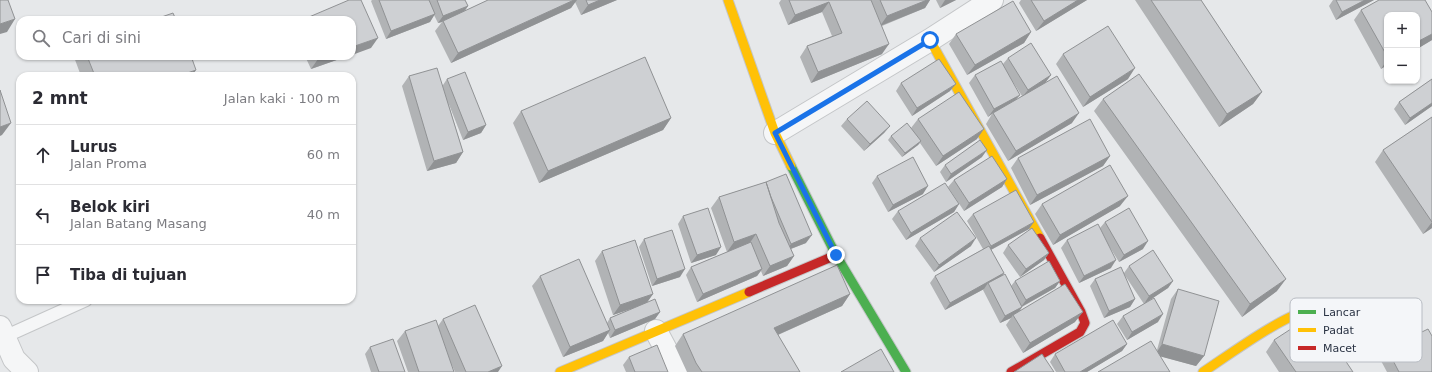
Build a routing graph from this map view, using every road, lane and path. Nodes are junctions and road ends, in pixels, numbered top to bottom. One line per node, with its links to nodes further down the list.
1 (728, 0): 4 (street)
2 (992, 0): 3 (street)
3 (930, 40): 4 (street); 16 (street)
4 (775, 133): 5 (street)
5 (836, 255): 8 (street); 15 (street)
6 (76, 304): 9 (lane)
7 (1290, 318): 17 (street)
8 (656, 331): 13 (street); 14 (street)
9 (2, 332): 12 (street)
10 (1422, 336): 11 (street)
11 (1432, 344)
12 (14, 364)
13 (560, 372)
14 (678, 372)
15 (906, 372)
16 (1011, 372)
17 (1203, 372)

